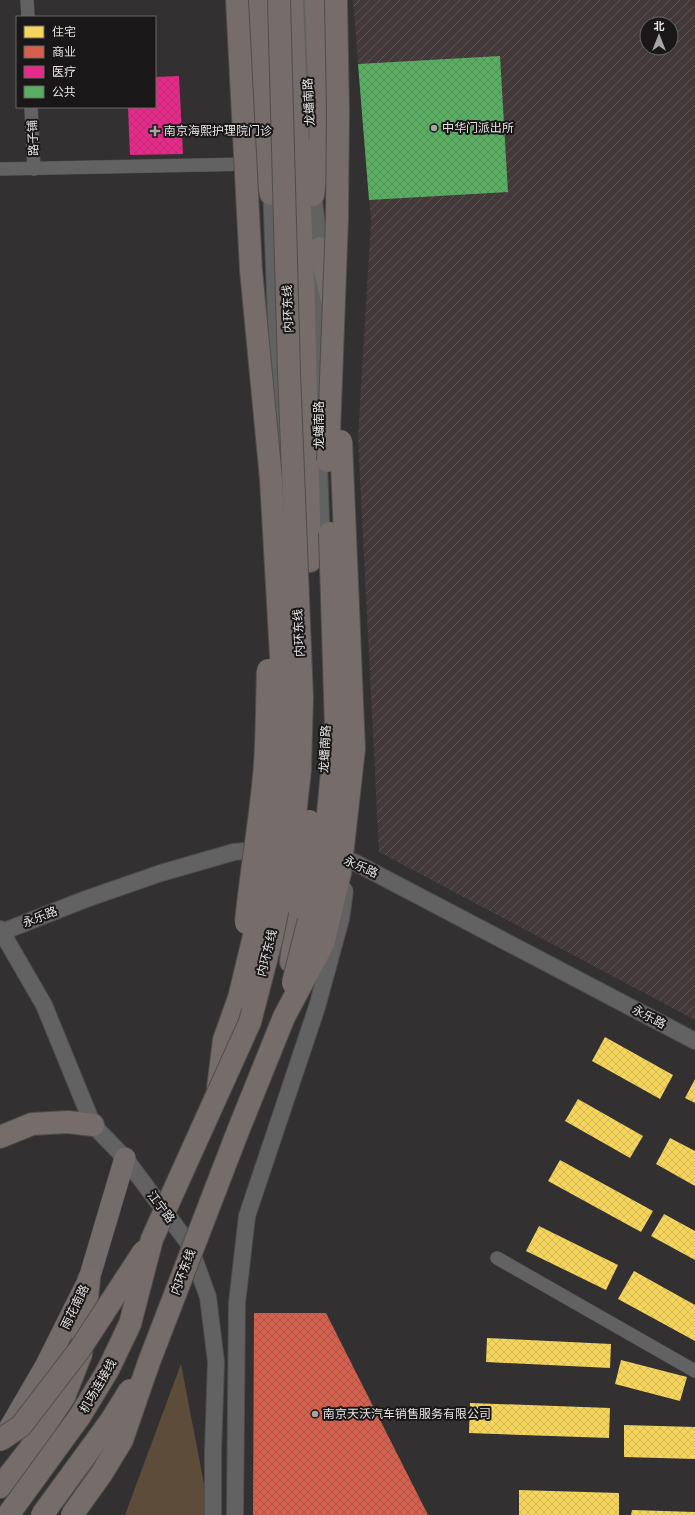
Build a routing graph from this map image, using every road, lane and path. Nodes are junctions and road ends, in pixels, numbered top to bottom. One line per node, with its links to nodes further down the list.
1 (27, 0): 10 (street)
2 (237, 0): 23 (highway, bridge)
3 (260, 0): 12 (highway)
4 (270, 0): 15 (street)
5 (279, 0): 26 (highway, 内环东线, bridge)
6 (292, 0): 24 (highway, 内环东线, bridge)
7 (304, 0): 16 (street, 龙蟠南路)
8 (316, 0): 16 (highway)
9 (336, 0): 24 (highway, bridge)
10 (28, 16)
11 (32, 108): 14 (street, 路子铺)
12 (264, 164): 14 (street); 15 (highway)
13 (0, 169): 14 (street)
14 (34, 169)
15 (272, 194): 18 (street)
16 (313, 195): 17 (street, 龙蟠南路)
17 (320, 248): 19 (highway, bridge); 21 (street, 龙蟠南路)
18 (284, 547): 20 (street); 23 (highway, bridge)
19 (354, 749): 24 (highway, bridge); 44 (street, bridge)
20 (281, 848): 21 (street, 永乐路); 22 (street, 永乐路)
21 (315, 850): 25 (street, 永乐路)
22 (1, 930): 27 (street, 江宁路)
23 (239, 998): 26 (highway, bridge)
24 (284, 1017): 33 (highway, 内环东线, bridge)
25 (695, 1041)
26 (217, 1094): 30 (highway, 内环东线, bridge)
27 (93, 1125): 28 (highway); 29 (street, 江宁路)
28 (0, 1137)
29 (125, 1158): 32 (main road, 雨花南路); 43 (street, 江宁路)
30 (152, 1239): 35 (highway, bridge); 40 (highway, 机场连接线, bridge)
31 (497, 1258): 34 (street)
32 (89, 1279): 37 (main road, 雨花南路); 39 (highway)
33 (149, 1362): 41 (highway, bridge); 42 (highway, bridge)
34 (694, 1369)
35 (21, 1426): 36 (highway, bridge); 38 (highway, bridge)
36 (0, 1440)
37 (0, 1444)
38 (0, 1452)
39 (0, 1487)
40 (8, 1515)
41 (42, 1515)
42 (72, 1515)
43 (213, 1515)
44 (236, 1515)

